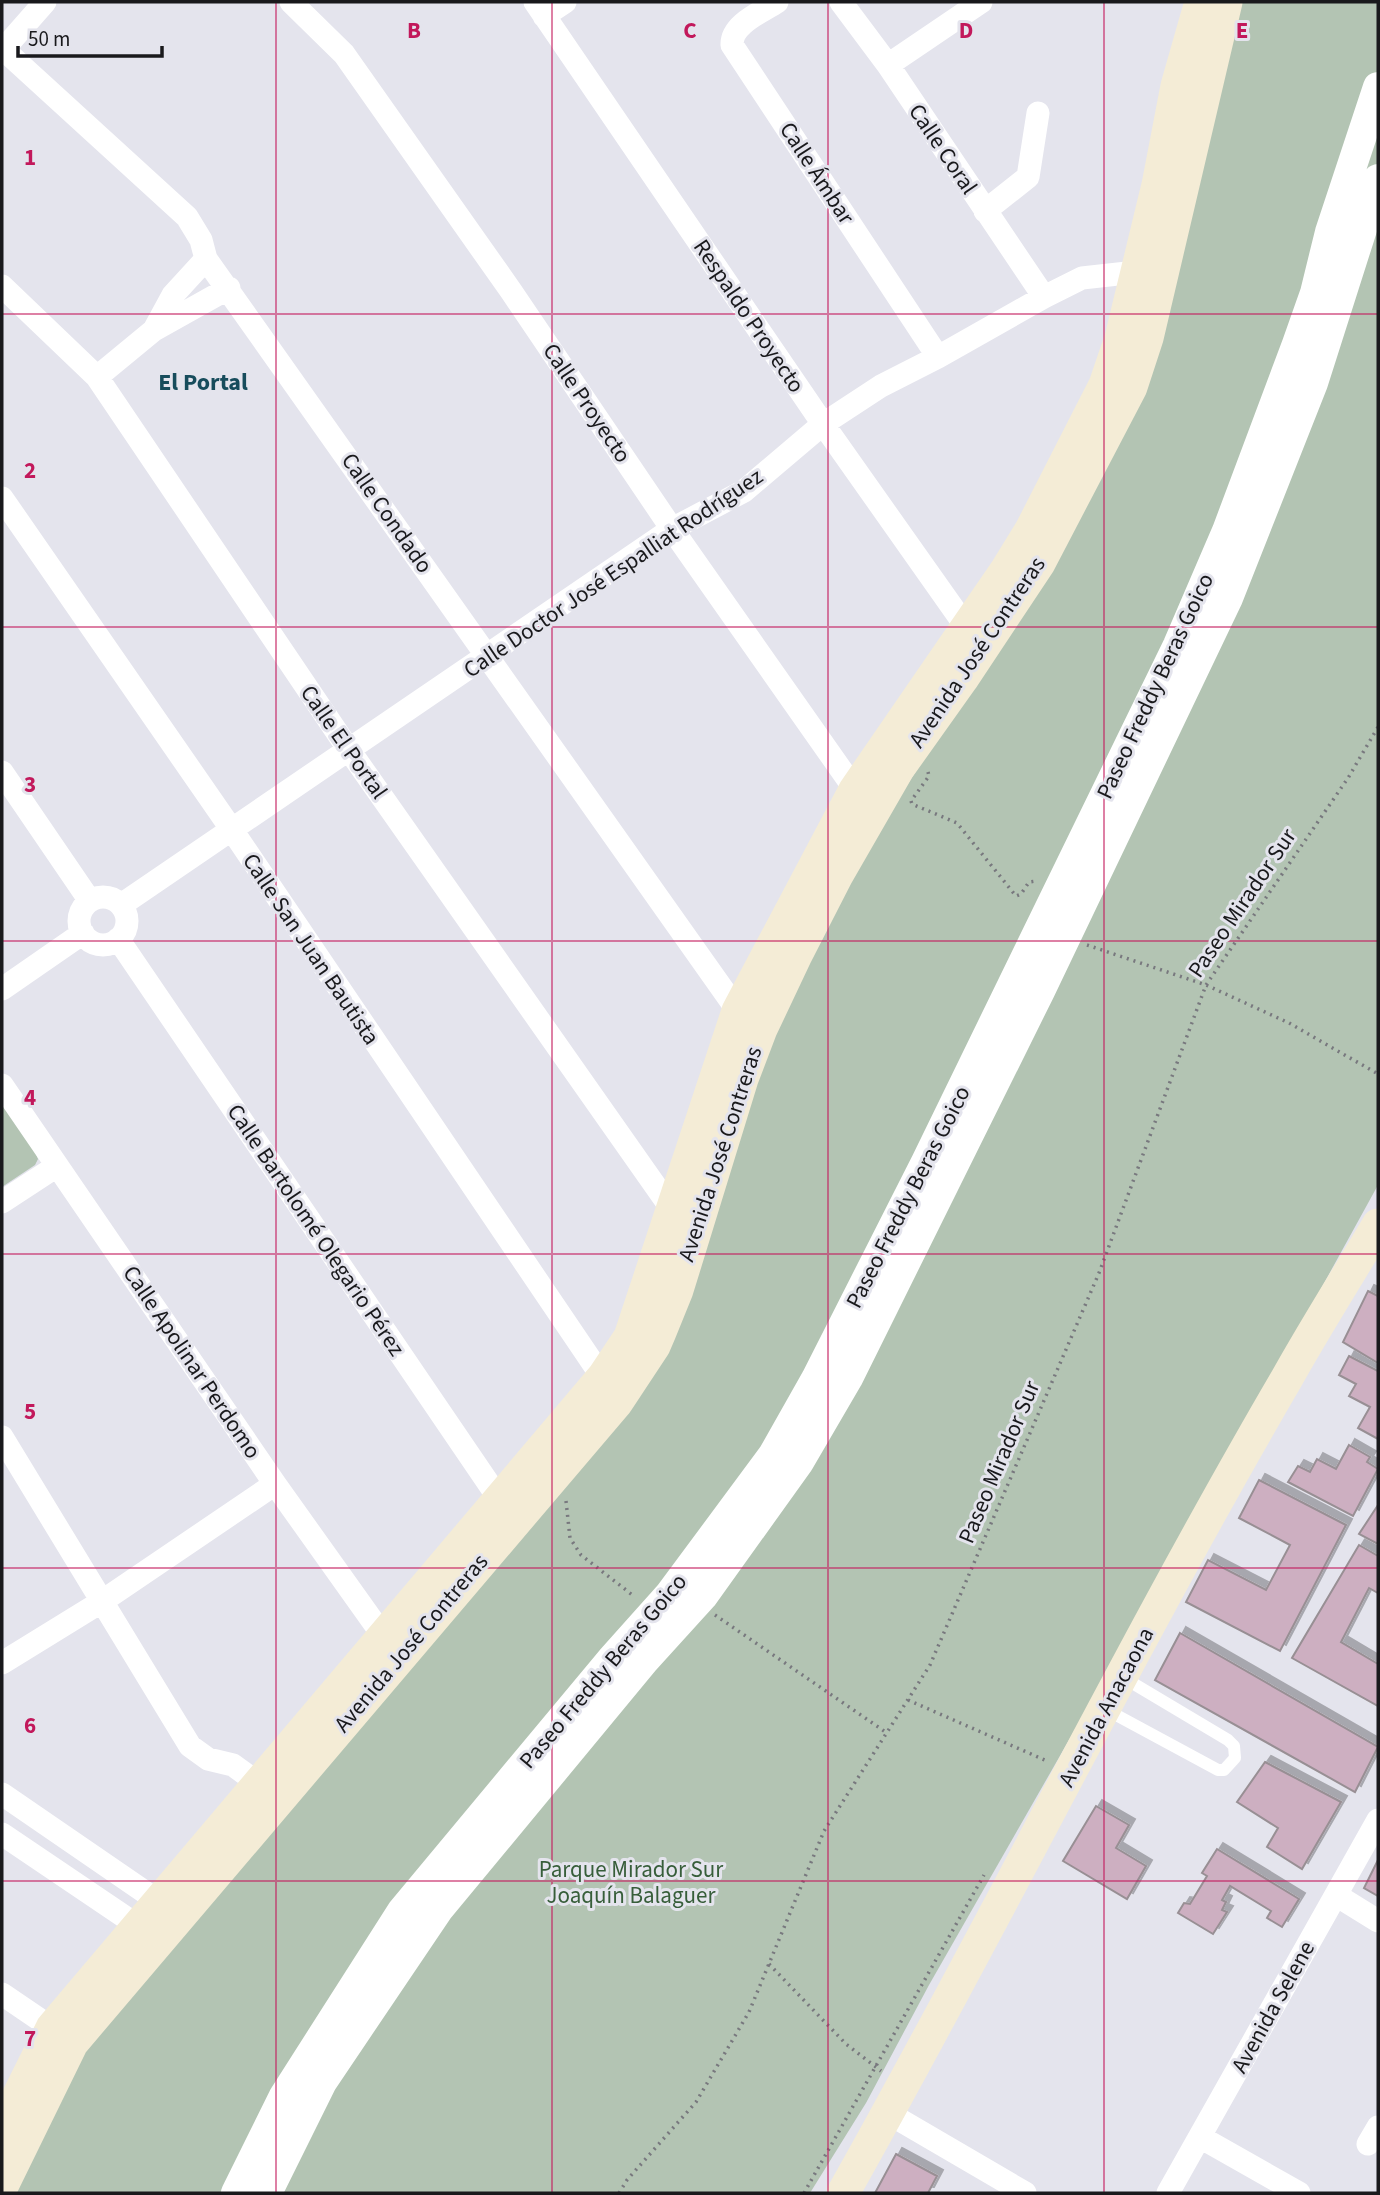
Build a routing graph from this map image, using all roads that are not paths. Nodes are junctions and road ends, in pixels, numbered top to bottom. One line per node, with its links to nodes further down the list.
1 (45, 2): 10 (street)
2 (291, 2): 26 (street, Calle Proyecto)
3 (565, 2): 9 (street)
4 (777, 2): 22 (street, Calle Ámbar)
5 (841, 2): 11 (street, Calle Coral)
6 (981, 2): 11 (street)
7 (1200, 2): 17 (main road, Avenida José Contreras)
8 (1226, 2): 17 (main road, Avenida José Contreras)
9 (539, 9): 24 (street, Respaldo Proyecto)
10 (3, 50): 16 (street, Calle Condado)
11 (888, 65): 15 (street, Calle Coral)
12 (1378, 87): 36 (street, Paseo Freddy Beras Goico)
13 (1038, 113): 15 (street)
14 (1378, 179): 36 (street, Paseo Freddy Beras Goico)
15 (985, 211): 20 (street, Calle Coral)
16 (206, 259): 19 (street, Calle Condado); 21 (street)
17 (1149, 276): 20 (street, Calle Doctor José Espalliat Rodríguez); 27 (main road, Avenida José Contreras); 31 (main road, Avenida José Contreras)
18 (2, 286): 23 (street, Calle El Portal)
19 (229, 288): 21 (street); 28 (street, Calle Condado)
20 (1044, 297): 22 (street, Calle Doctor José Espalliat Rodríguez)
21 (153, 330): 23 (street)
22 (938, 357): 24 (street, Calle Doctor José Espalliat Rodríguez)
23 (97, 377): 29 (street, Calle El Portal)
24 (823, 424): 26 (street, Calle Doctor José Espalliat Rodríguez); 27 (street, Respaldo Proyecto)
25 (2, 498): 32 (street, Calle San Juan Bautista)
26 (672, 529): 28 (street, Calle Doctor José Espalliat Rodríguez); 31 (street, Calle Proyecto)
27 (967, 628): 31 (main road, Avenida José Contreras)
28 (488, 656): 29 (street, Calle Doctor José Espalliat Rodríguez); 39 (street, Calle Condado)
29 (349, 750): 32 (street, Calle Doctor José Espalliat Rodríguez); 43 (street, Calle El Portal)
30 (2, 772): 33 (street)
31 (863, 802): 39 (main road, Avenida José Contreras)
32 (232, 830): 34 (street, Calle Doctor José Espalliat Rodríguez); 45 (street, Calle San Juan Bautista)
33 (90, 901): 34 (street); 35 (street)
34 (121, 905): 37 (street)
35 (83, 933): 37 (street); 38 (street)
36 (1061, 933): 67 (street, Paseo Freddy Beras Goico); 68 (street, Paseo Freddy Beras Goico)
37 (118, 939): 48 (street, Calle Bartolomé Olegario Pérez)
38 (2, 989)
39 (749, 1020): 43 (main road, Avenida José Contreras); 45 (main road, Avenida José Contreras)
40 (2, 1085): 41 (street, Calle Apolinar Perdomo)
41 (57, 1166): 42 (street); 47 (street, Calle Apolinar Perdomo)
42 (2, 1202)
43 (673, 1211): 45 (main road, Avenida José Contreras)
44 (1378, 1225): 52 (main road, Avenida Anacaona)
45 (610, 1389): 48 (main road, Avenida José Contreras); 48 (main road, Avenida José Contreras)
46 (2, 1437): 49 (street)
47 (275, 1484): 49 (street); 50 (street, Calle Apolinar Perdomo)
48 (507, 1510): 50 (main road, Avenida José Contreras); 59 (main road, Avenida José Contreras)
49 (101, 1602): 51 (street); 54 (street)
50 (384, 1637): 54 (main road, Avenida José Contreras)
51 (2, 1662)
52 (1122, 1677): 53 (main road, Avenida Anacaona); 53 (lane)
53 (1105, 1709): 63 (main road, Avenida Anacaona)
54 (259, 1784): 59 (main road, Avenida José Contreras)
55 (2, 1794): 59 (street)
56 (1378, 1820): 58 (street, Avenida Selene)
57 (2, 1834): 59 (street)
58 (1336, 1895): 60 (street); 65 (street, Avenida Selene)
59 (159, 1921): 62 (main road, Avenida José Contreras); 66 (main road, Avenida José Contreras)
60 (1378, 1921)
61 (2, 1994): 62 (street)
62 (52, 2028): 64 (main road, Avenida José Contreras)
63 (888, 2113): 69 (main road, Avenida Anacaona); 70 (street)
64 (2, 2129)
65 (1200, 2137): 71 (street, Avenida Selene); 72 (street)
66 (2, 2186)
67 (236, 2193)
68 (267, 2193)
69 (843, 2193)
70 (1025, 2193)
71 (1168, 2193)
72 (1299, 2193)

